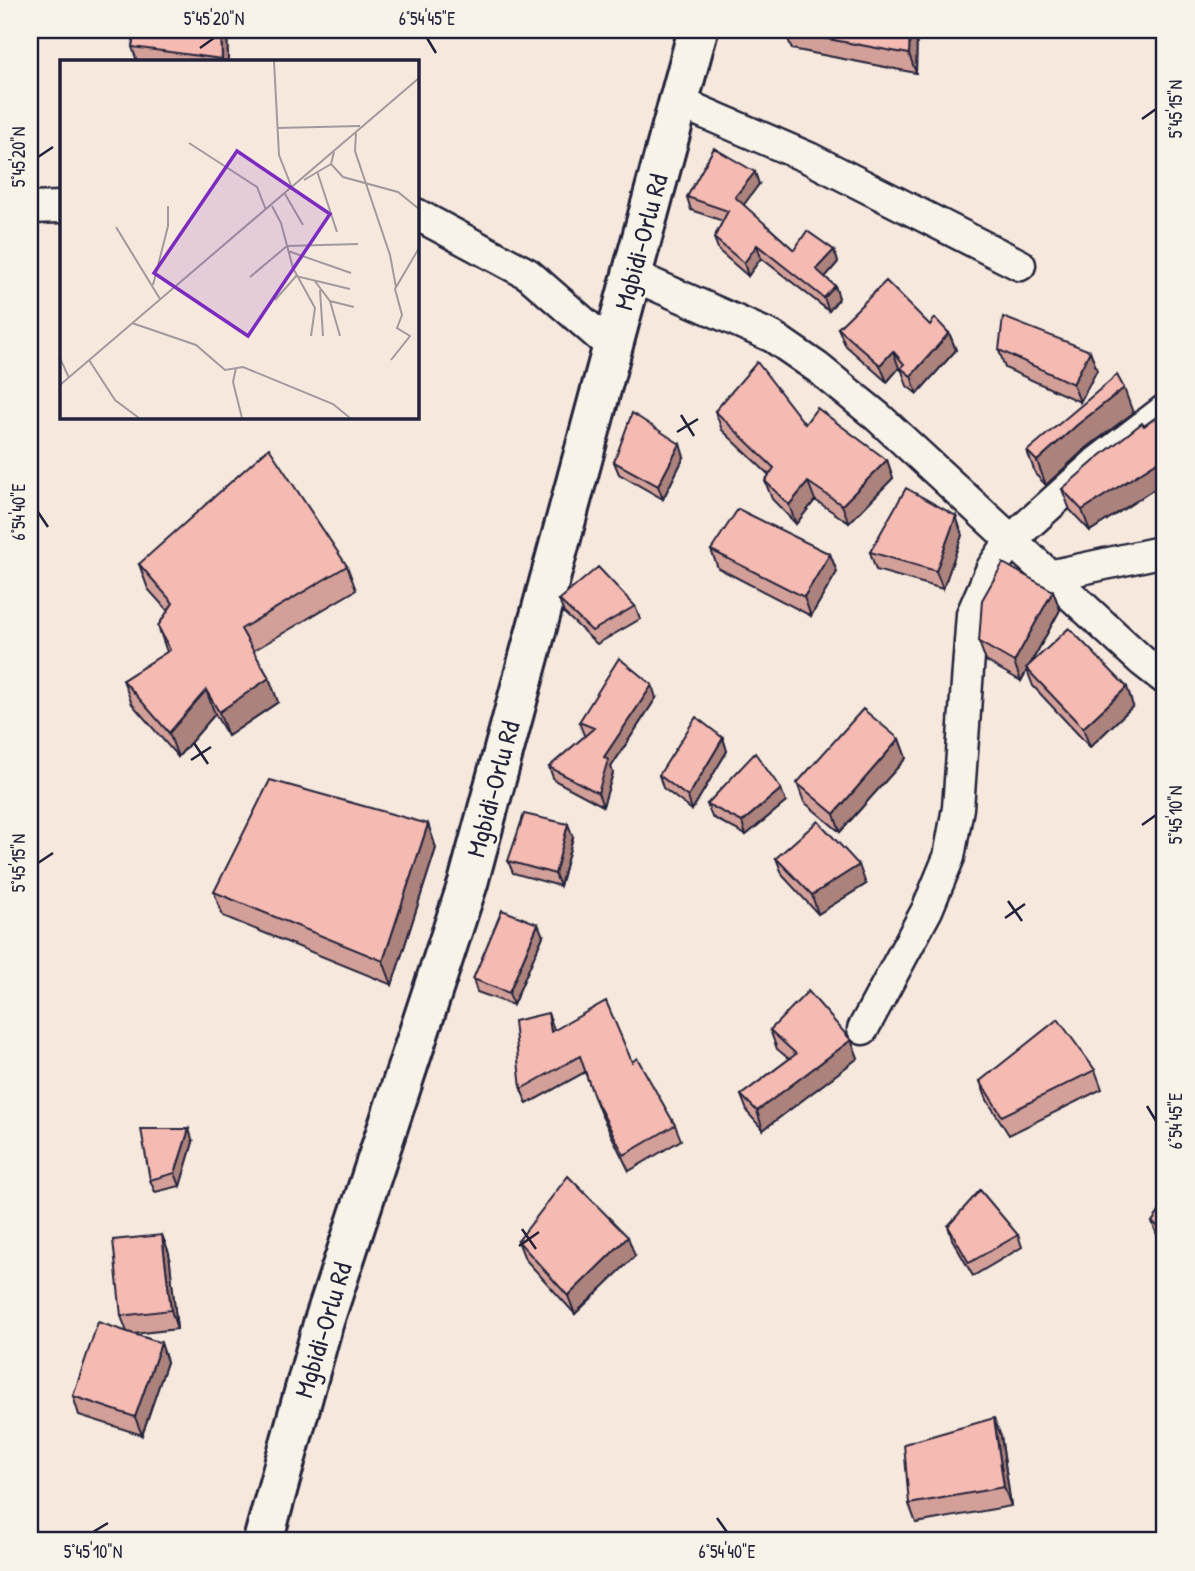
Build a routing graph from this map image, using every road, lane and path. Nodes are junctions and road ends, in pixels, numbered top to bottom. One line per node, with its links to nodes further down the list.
1 (698, 30): 2 (main road, Mgbidi-Orlu Rd)
2 (679, 102): 6 (street); 7 (main road, Mgbidi-Orlu Rd)
3 (60, 207): 4 (street)
4 (30, 208)
5 (418, 215): 8 (street)
6 (1020, 265)
7 (632, 275): 8 (main road, Mgbidi-Orlu Rd); 10 (street)
8 (612, 348): 15 (main road, Mgbidi-Orlu Rd)
9 (1165, 410): 10 (street)
10 (1011, 540): 12 (street); 14 (street)
11 (1165, 551): 12 (street)
12 (1049, 576): 13 (street)
13 (1165, 679)
14 (863, 1030)
15 (263, 1541)

